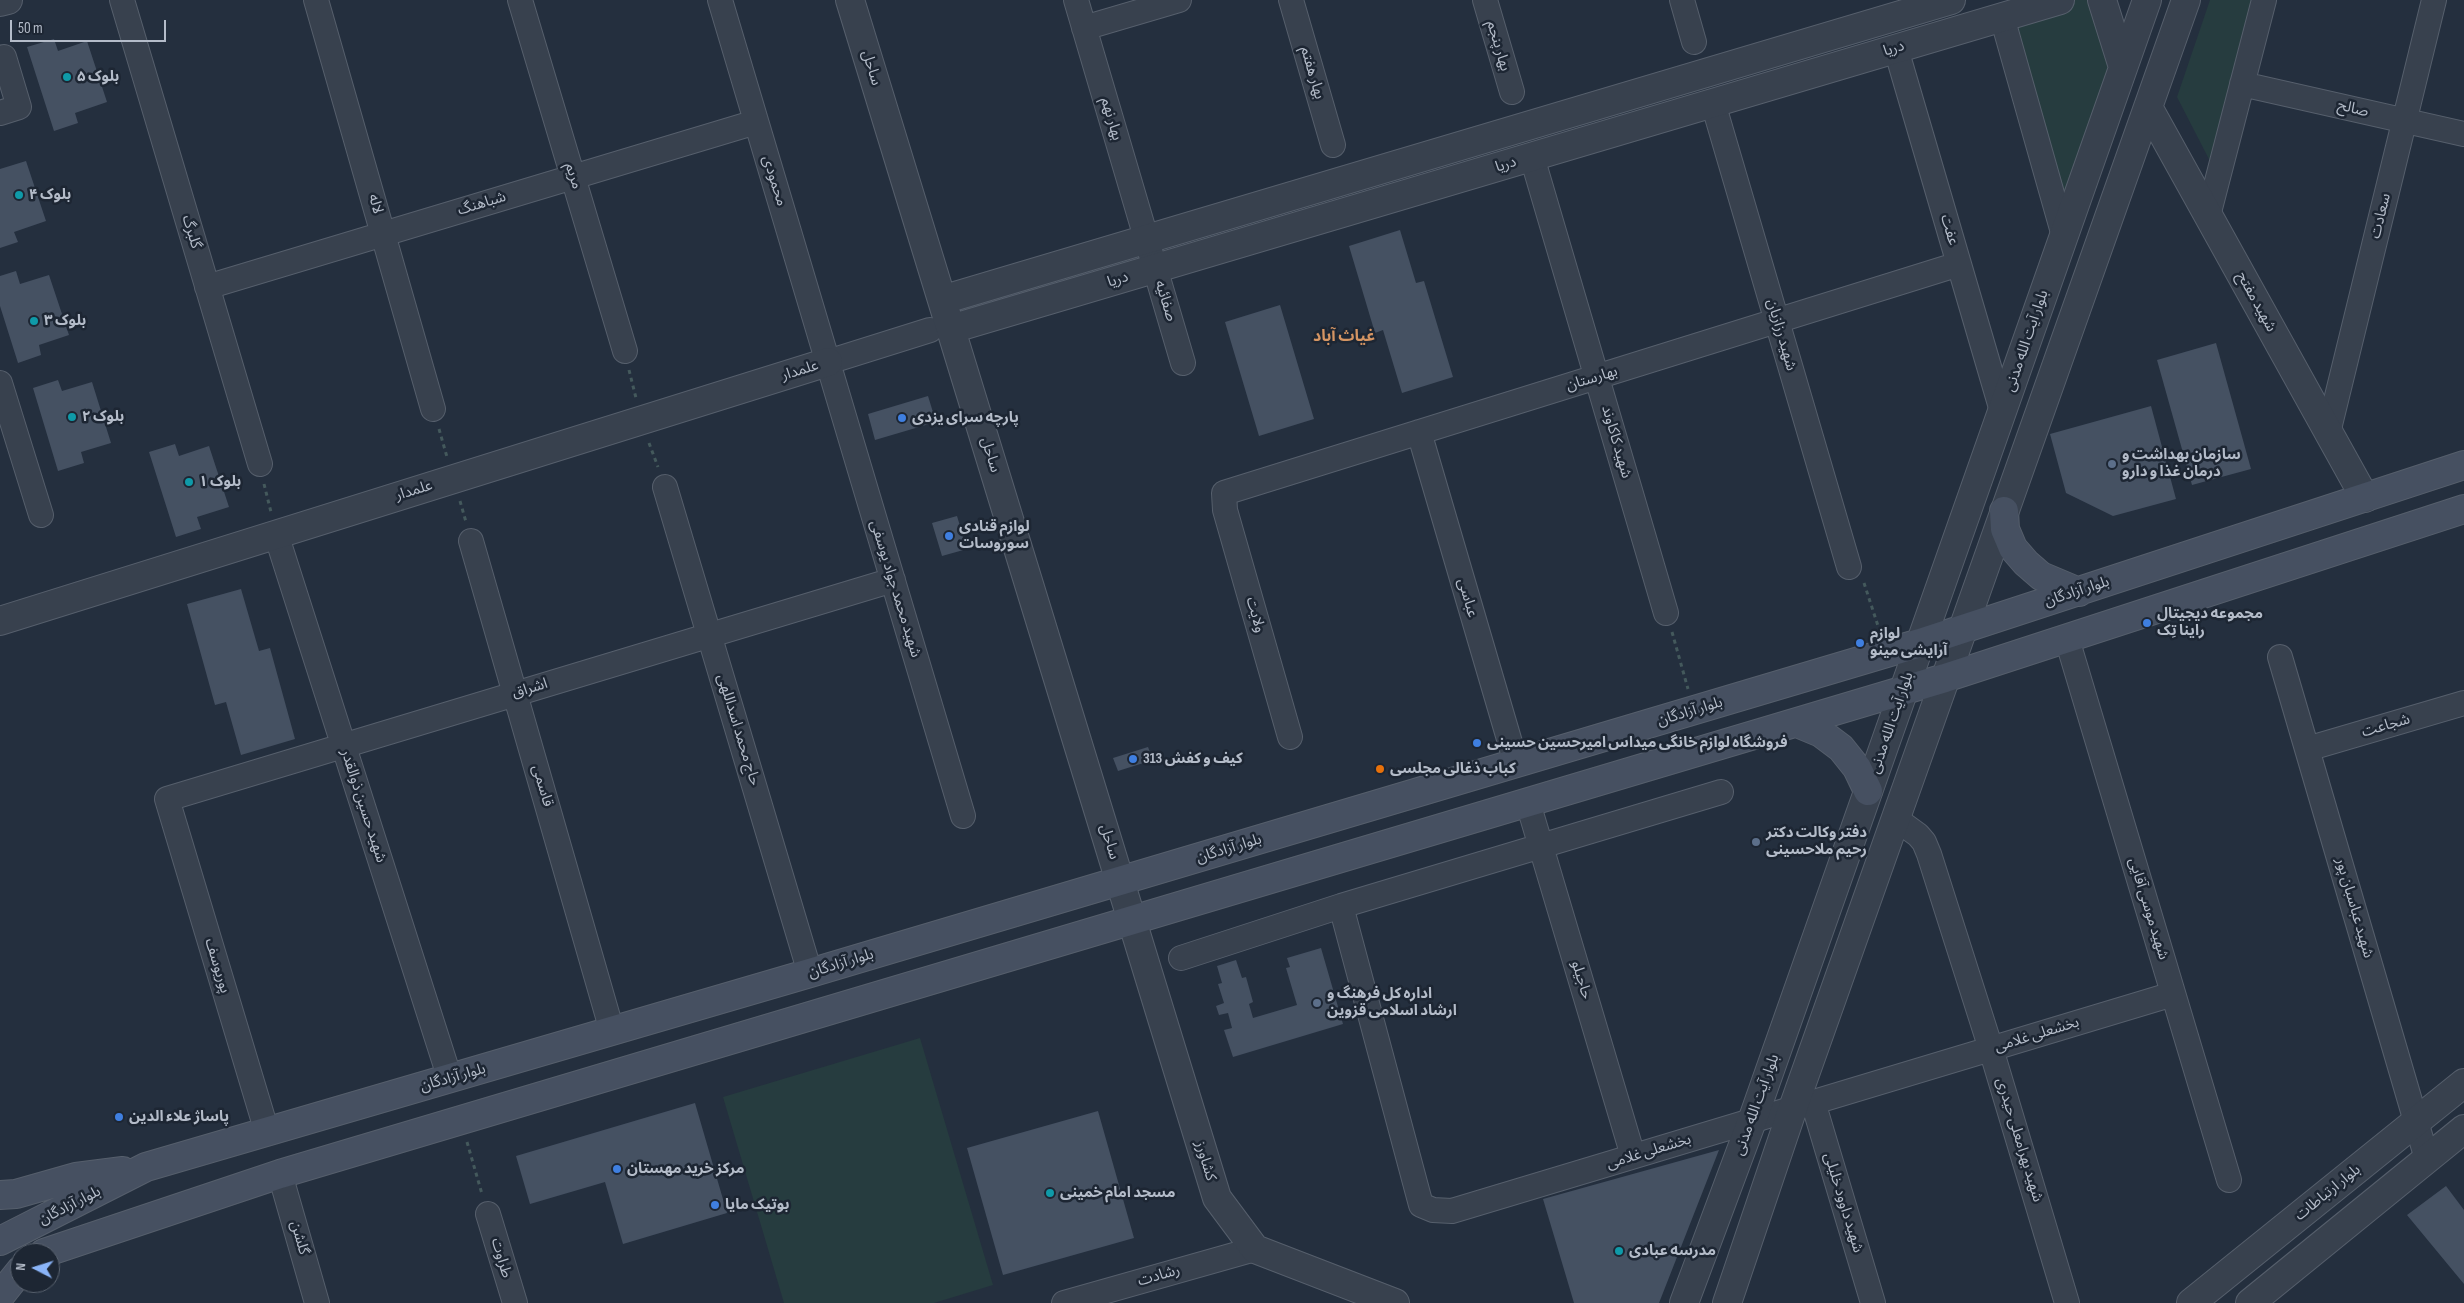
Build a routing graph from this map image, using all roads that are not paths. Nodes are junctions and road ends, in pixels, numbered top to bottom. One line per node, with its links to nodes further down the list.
1 (8, 0): 19 (street)
2 (122, 0): 46 (street, گلبرگ)
3 (316, 0): 41 (street, لاله)
4 (520, 0): 37 (street, مریم)
5 (720, 0): 33 (street, محمودی)
6 (850, 0): 47 (street, ساحل)
7 (1076, 0): 21 (street, بهار نهم)
8 (1179, 0): 21 (street)
9 (1291, 0): 35 (street, بهار هفتم)
10 (1485, 0): 28 (street, بهار پنجم)
11 (1682, 0): 22 (street)
12 (1951, 0): 26 (street, دریا)
13 (2060, 0): 20 (street, دریا)
14 (2102, 0): 25 (street)
15 (2147, 0): 25 (street, بلوار آیت الله مدنی)
16 (2186, 0): 30 (street)
17 (2264, 0): 27 (street)
18 (2434, 0): 32 (street, سعادت)
19 (0, 2)
20 (2002, 18): 23 (street, دریا); 42 (street)
21 (1084, 28): 43 (street, بهار نهم)
22 (1694, 42)
23 (1896, 49): 29 (street, دریا); 44 (street, عفت)
24 (0, 59): 31 (street)
25 (2123, 67): 42 (street, بلوار آیت الله مدنی)
26 (1704, 73): 29 (street); 38 (street, دریا)
27 (2242, 84): 32 (street, صالح); 40 (street)
28 (1512, 92)
29 (1713, 103): 36 (street, دریا); 48 (street, شهید رزازیان)
30 (2148, 107): 40 (street, شهید مفتح); 65 (street)
31 (0, 113)
32 (2404, 120): 34 (street, صالح); 58 (street, سعادت)
33 (756, 122): 37 (street, شباهنگ); 51 (street, محمودی)
34 (2464, 134)
35 (1333, 145)
36 (1532, 157): 39 (street, دریا); 53 (street, شهید کاکاوند)
37 (573, 177): 41 (street, شباهنگ); 50 (street, مریم)
38 (1344, 180): 39 (street); 43 (street, دریا)
39 (1352, 210): 45 (street, دریا)
40 (2208, 216): 58 (street, شهید مفتح)
41 (383, 234): 46 (street, شباهنگ); 55 (street, لاله)
42 (2064, 236): 56 (street, بلوار آیت الله مدنی)
43 (1146, 239): 45 (street, صفائیه); 47 (street, دریا)
44 (1959, 264): 48 (street, بهارستان); 56 (street, عفت)
45 (1155, 269): 49 (street, دریا); 52 (street, صفائیه)
46 (207, 287): 59 (street, گلبرگ)
47 (942, 300): 49 (street, ساحل)
48 (1776, 321): 53 (street, بهارستان); 69 (street, شهید رزازیان)
49 (940, 330): 51 (street); 95 (street, ساحل)
50 (625, 351)
51 (828, 362): 67 (street, علمدار); 70 (street, شهید محمد جواد یوسفی)
52 (1183, 363)
53 (1596, 377): 57 (street, بهارستان); 72 (street, شهید کاکاوند)
54 (0, 382): 66 (street)
55 (433, 409)
56 (2002, 411): 77 (street, بلوار آیت الله مدنی)
57 (1419, 432): 62 (street, بهارستان); 87 (street, عباسی)
58 (2328, 433): 63 (street, شهید مفتح)
59 (260, 464)
60 (2464, 465): 63 (main road, بلوار آزادگان)
61 (665, 487): 75 (street, حاج محمد اسداللهی)
62 (1224, 493): 84 (street, ولایت)
63 (2365, 498): 71 (main road, بلوار آزادگان)
64 (2464, 509): 76 (main road, بلوار آزادگان)
65 (2004, 511): 71 (main road); 74 (street)
66 (41, 515)
67 (276, 534): 73 (street, علمدار); 85 (street, شهید حسین ذوالقدر)
68 (471, 542): 81 (street, قاسمی)
69 (1849, 567)
70 (893, 580): 75 (street, اشراق); 92 (street, شهید محمد جواد یوسفی)
71 (2079, 592): 74 (main road, بلوار آزادگان)
72 (1666, 613)
73 (0, 621)
74 (1962, 630): 77 (main road, بلوار آزادگان); 79 (street)
75 (710, 635): 81 (street, اشراق); 99 (street, حاج محمد اسداللهی)
76 (2067, 639): 79 (main road, بلوار آزادگان); 100 (street, شهید موسی آقایی)
77 (1920, 643): 80 (street, بلوار آیت الله مدنی); 87 (main road, بلوار آزادگان)
78 (2280, 657): 86 (street, شهید عباسبان پور)
79 (1945, 678): 80 (main road, بلوار آزادگان); 93 (street)
80 (1903, 691): 83 (main road, بلوار آزادگان); 89 (street, بلوار آیت الله مدنی)
81 (515, 694): 85 (street, اشراق); 101 (street, قاسمی)
82 (2464, 703): 86 (street, شجاعت)
83 (1797, 723): 89 (main road); 91 (main road, بلوار آزادگان)
84 (1290, 737)
85 (344, 746): 90 (street, اشراق); 103 (street, شهید حسین ذوالقدر)
86 (2307, 749): 107 (street, شهید عباسبان پور)
87 (1516, 763): 95 (main road, بلوار آزادگان)
88 (1721, 792): 94 (street)
89 (1868, 792): 106 (street, بلوار آیت الله مدنی)
90 (167, 799): 109 (street, پوریوسف)
91 (1528, 803): 94 (street, حاجیلو); 97 (main road, بلوار آزادگان)
92 (963, 816)
93 (1896, 819): 102 (street, شهید بهرامعلی حیدری); 105 (street)
94 (1541, 846): 96 (street); 110 (street, حاجیلو)
95 (1121, 881): 97 (street, ساحل); 99 (main road, بلوار آزادگان)
96 (1341, 906): 98 (street); 110 (street, بخشعلی غلامی)
97 (1133, 920): 113 (main road, بلوار آزادگان); 119 (street, کشاورز)
98 (1181, 958)
99 (810, 973): 101 (main road, بلوار آزادگان)
100 (2173, 994): 102 (street, بخشعلی غلامی); 114 (street, شهید موسی آقایی)
101 (612, 1031): 103 (main road, بلوار آزادگان)
102 (1991, 1048): 105 (street, بخشعلی غلامی); 130 (street, شهید بهرامعلی حیدری)
103 (450, 1079): 109 (main road, بلوار آزادگان)
104 (2464, 1083): 107 (street, بلوار ارتباطات)
105 (1803, 1105): 106 (street, بخشعلی غلامی); 128 (street); 129 (street, شهید داوود خلیلی)
106 (1752, 1121): 110 (street, بخشعلی غلامی); 127 (street, بلوار آیت الله مدنی)
107 (2416, 1122): 111 (street, شهید عباسبان پور); 131 (street, بلوار ارتباطات)
108 (2464, 1129): 111 (street)
109 (267, 1132): 112 (main road, بلوار آزادگان)
110 (1633, 1156)
111 (2428, 1159): 132 (street)
112 (146, 1167): 115 (main road); 117 (main road, بلوار آزادگان)
113 (280, 1174): 118 (main road, بلوار آزادگان); 124 (street, گلشن)
114 (2229, 1180)
115 (0, 1195)
116 (488, 1214): 125 (street, طراوت)
117 (0, 1241)
118 (60, 1248)
119 (1255, 1249): 122 (street, رشادت); 123 (street)
120 (10, 1284): 121 (main road)
121 (0, 1296)
122 (1096, 1299): 126 (street, رشادت)
123 (1377, 1300)
124 (318, 1303)
125 (514, 1303)
126 (1064, 1303)
127 (1684, 1303)
128 (1727, 1303)
129 (1873, 1303)
130 (2067, 1303)
131 (2191, 1303)
132 (2250, 1303)

